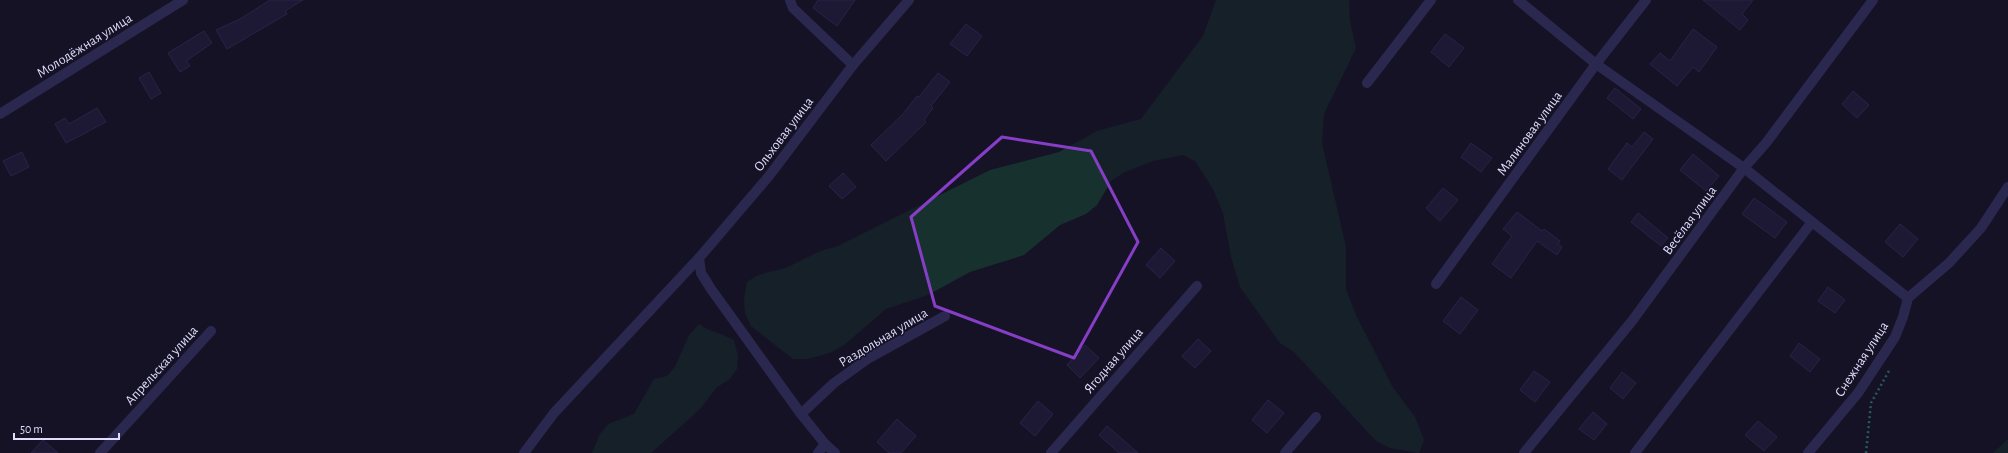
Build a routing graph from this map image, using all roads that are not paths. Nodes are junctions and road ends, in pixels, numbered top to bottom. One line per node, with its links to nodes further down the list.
1 (183, 0): 11 (street, Молодёжная улица)
2 (790, 0): 9 (street)
3 (909, 0): 9 (street, Ольховая улица)
4 (1431, 0): 10 (street)
5 (1518, 0): 8 (street)
6 (1646, 0): 8 (street, Малиновая улица)
7 (1874, 0): 12 (street, Весёлая улица)
8 (1596, 64): 12 (street); 16 (street, Малиновая улица)
9 (853, 65): 15 (street, Ольховая улица)
10 (1367, 83)
11 (0, 114)
12 (1744, 168): 14 (street); 30 (street, Весёлая улица)
13 (2008, 187): 18 (street)
14 (1812, 222): 18 (street); 31 (street)
15 (699, 258): 21 (street); 25 (street, Ольховая улица)
16 (1436, 284)
17 (1197, 286): 28 (street, Ягодная улица)
18 (1908, 298): 32 (street, Снежная улица)
19 (945, 316): 21 (street, Раздольная улица)
20 (211, 331): 24 (street, Апрельская улица)
21 (801, 414): 23 (street)
22 (1316, 417): 29 (street)
23 (825, 444): 26 (street); 27 (street)
24 (100, 453)
25 (524, 453)
26 (818, 453)
27 (835, 453)
28 (1051, 453)
29 (1285, 453)
30 (1524, 453)
31 (1635, 453)
32 (1808, 453)

